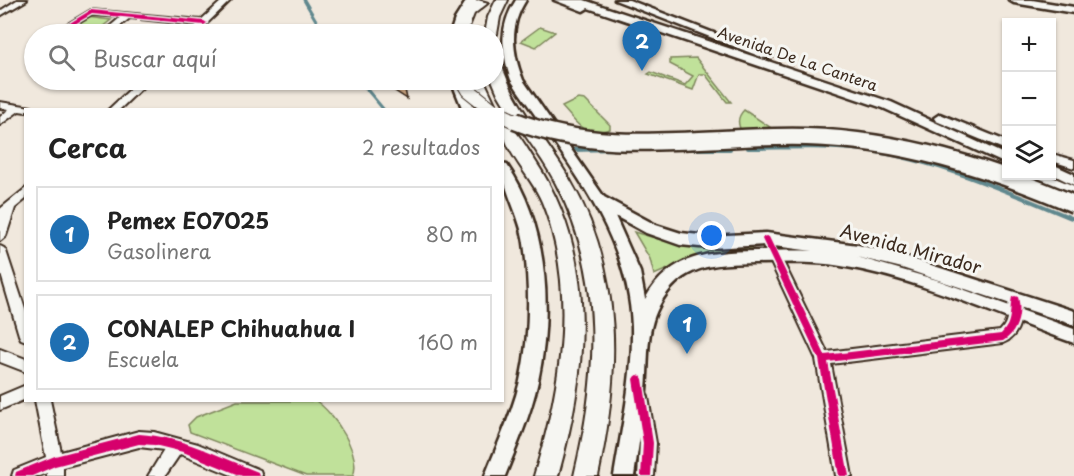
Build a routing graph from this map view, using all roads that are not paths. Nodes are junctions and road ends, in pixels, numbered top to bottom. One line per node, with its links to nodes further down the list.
1 (23, 0): 12 (street)
2 (227, 0): 14 (street)
3 (559, 0): 21 (main road)
4 (574, 0): 21 (main road, Avenida De La Cantera)
5 (603, 0): 20 (main road, Avenida De La Cantera)
6 (620, 0): 20 (main road)
7 (1014, 0): 11 (main road)
8 (479, 1): 17 (highway); 18 (highway)
9 (521, 1): 49 (main road)
10 (500, 4): 19 (highway)
11 (1074, 10)
12 (0, 14)
13 (129, 15): 14 (street); 15 (street); 16 (street)
14 (204, 23)
15 (70, 24)
16 (118, 24)
17 (463, 24)
18 (474, 24)
19 (494, 24)
20 (776, 60): 37 (main road, Avenida De La Cantera)
21 (798, 75): 38 (main road, Avenida De La Cantera)
22 (504, 86): 78 (highway)
23 (134, 90): 29 (street)
24 (461, 90): 30 (main road)
25 (468, 90): 31 (highway, bridge)
26 (482, 90): 32 (highway)
27 (0, 105): 28 (street)
28 (17, 108): 33 (street); 35 (street)
29 (115, 108)
30 (468, 108)
31 (490, 108)
32 (491, 108)
33 (24, 109)
34 (504, 116): 50 (highway, bridge)
35 (0, 122)
36 (504, 129): 77 (highway)
37 (1002, 144)
38 (1002, 158)
39 (1056, 159): 40 (street)
40 (1074, 164)
41 (1074, 169): 44 (main road)
42 (504, 171): 76 (main road)
43 (1056, 171): 46 (main road)
44 (1074, 174)
45 (1048, 180): 47 (main road)
46 (1074, 180)
47 (1074, 192)
48 (24, 194): 51 (street)
49 (598, 200): 54 (main road, Avenida Mirador); 62 (main road)
50 (1074, 204)
51 (12, 206): 52 (street); 53 (street)
52 (0, 216)
53 (0, 236)
54 (766, 239): 56 (street); 58 (main road, Avenida Mirador)
55 (0, 251): 57 (street)
56 (776, 256): 59 (main road, Avenida Mirador); 62 (main road, Avenida Mirador); 65 (street)
57 (5, 277): 61 (street)
58 (1015, 299): 59 (street); 60 (main road, Avenida Mirador)
59 (1016, 316): 63 (main road, Avenida Mirador); 65 (street)
60 (1074, 318)
61 (24, 329)
62 (640, 331): 67 (main road)
63 (1074, 336)
64 (0, 355): 66 (street)
65 (823, 359): 81 (street)
66 (24, 365)
67 (638, 379): 79 (main road); 80 (street)
68 (24, 393): 70 (street)
69 (42, 402): 72 (street)
70 (0, 403)
71 (176, 445): 72 (street); 74 (street); 75 (street)
72 (55, 468): 73 (street)
73 (20, 476)
74 (156, 476)
75 (254, 476)
76 (495, 476)
77 (546, 476)
78 (586, 476)
79 (624, 476)
80 (646, 476)
81 (844, 476)

